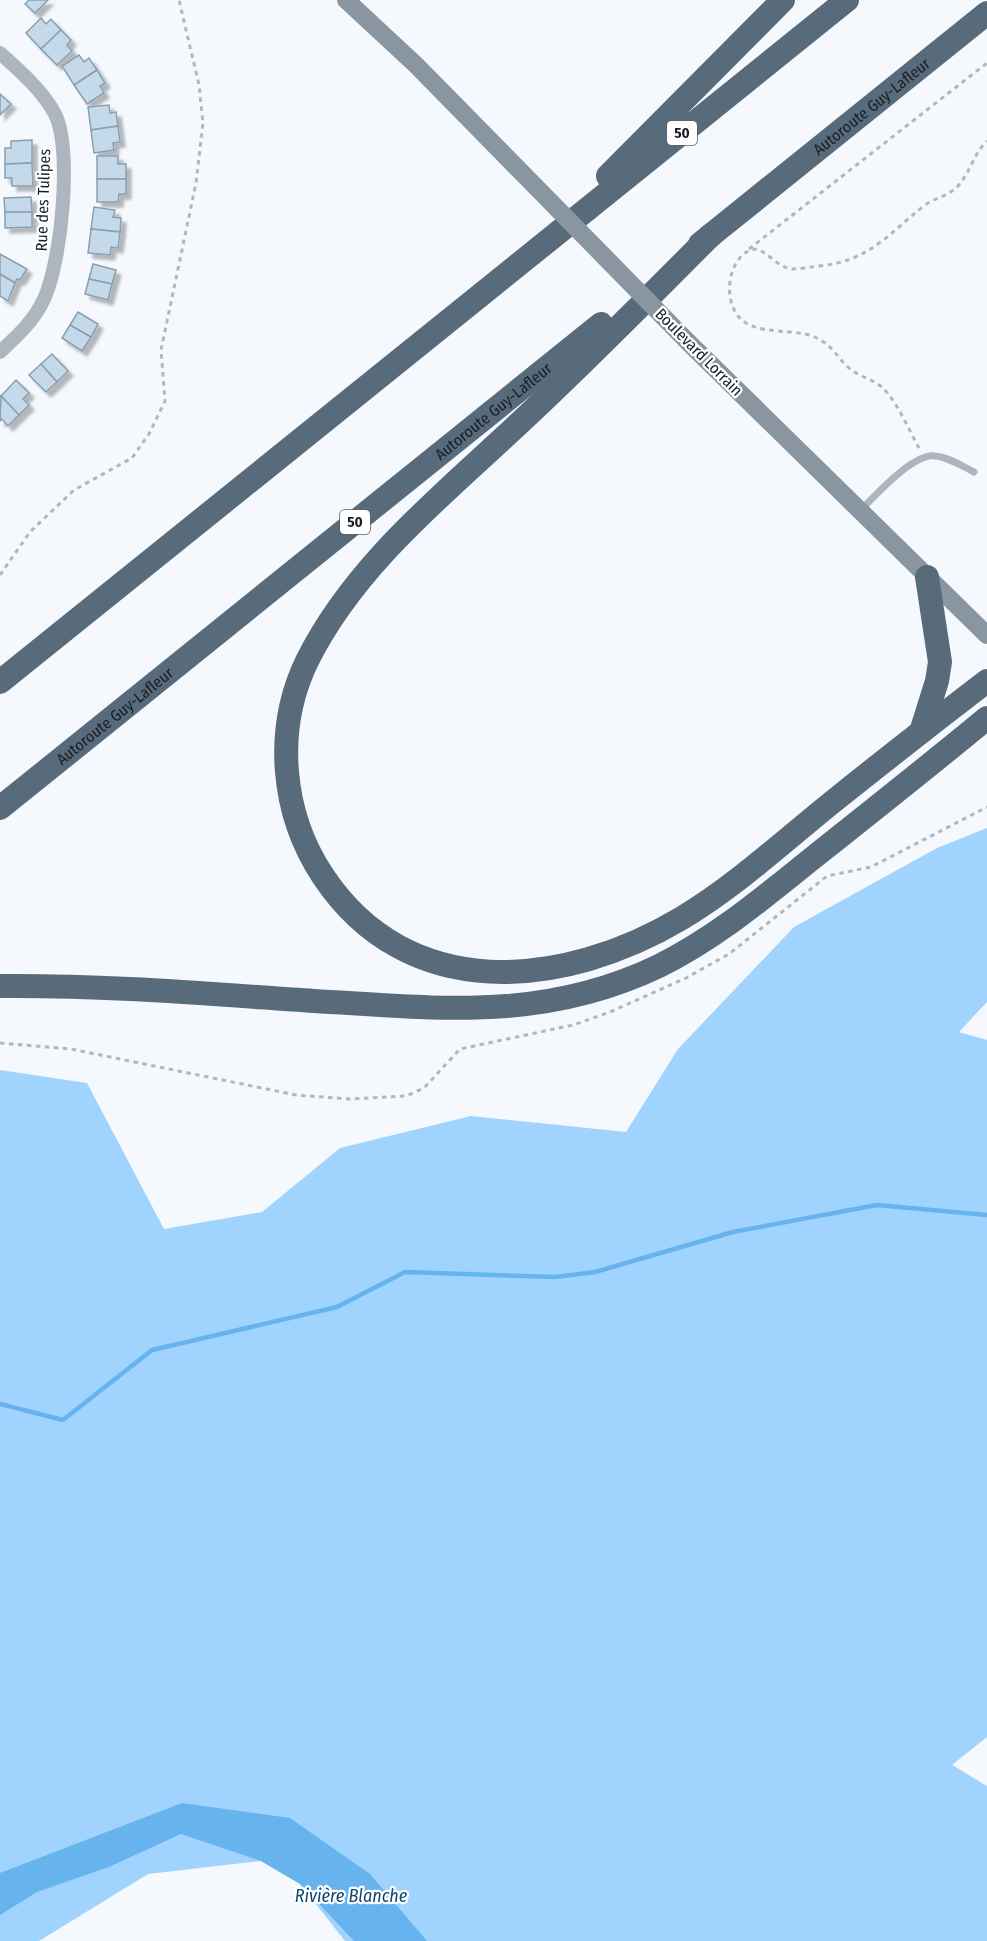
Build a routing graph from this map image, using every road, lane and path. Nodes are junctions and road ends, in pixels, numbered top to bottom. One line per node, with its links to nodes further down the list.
1 (179, 0): 18 (path)
2 (345, 0): 9 (main road, Boulevard Lorrain)
3 (357, 0): 9 (main road, Boulevard Lorrain)
4 (783, 0): 13 (highway)
5 (847, 0): 13 (highway, 50)
6 (987, 13): 11 (highway, Autoroute Guy-Lafleur / 50)
7 (0, 53): 14 (street, Rue des Tulipes)
8 (987, 63): 12 (path)
9 (416, 65): 17 (main road, Boulevard Lorrain, bridge)
10 (987, 141): 12 (path)
11 (711, 235): 24 (highway); 25 (highway, Autoroute Guy-Lafleur / 50)
12 (748, 250): 15 (path)
13 (517, 266): 22 (highway, 50)
14 (0, 352)
15 (924, 457): 16 (lane); 17 (lane)
16 (974, 472)
17 (860, 511): 19 (main road, Boulevard Lorrain)
18 (0, 575)
19 (927, 577): 20 (main road, Boulevard Lorrain); 24 (highway)
20 (987, 635)
21 (987, 681): 24 (highway)
22 (0, 682)
23 (987, 718): 26 (highway)
24 (921, 732)
25 (0, 808)
26 (0, 986)

